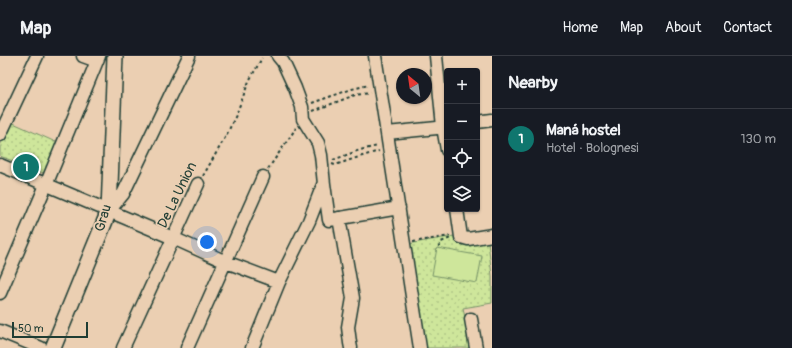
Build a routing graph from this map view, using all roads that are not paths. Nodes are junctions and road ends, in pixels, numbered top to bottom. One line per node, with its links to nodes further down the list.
1 (37, 56): 13 (street)
2 (83, 56): 8 (street)
3 (115, 56): 21 (street, Grau)
4 (190, 56): 21 (street)
5 (278, 56): 18 (street)
6 (375, 56): 14 (street)
7 (436, 56): 9 (street)
8 (98, 59): 19 (street)
9 (444, 119)
10 (492, 120): 11 (street)
11 (480, 122)
12 (444, 127): 14 (street)
13 (0, 135)
14 (389, 142): 20 (street)
15 (0, 165): 19 (street)
16 (263, 177): 26 (street)
17 (198, 184): 25 (street, De La Union)
18 (324, 184): 23 (street); 27 (street)
19 (46, 185): 21 (street); 28 (street)
20 (399, 208): 23 (street); 37 (street)
21 (108, 211): 25 (street); 32 (street, Grau)
22 (457, 212): 24 (street)
23 (339, 218): 36 (street)
24 (492, 235)
25 (173, 238): 26 (street); 33 (street, De La Union)
26 (226, 262): 27 (street); 34 (street)
27 (279, 282): 35 (street)
28 (0, 293)
29 (471, 319): 38 (street)
30 (0, 331): 31 (street)
31 (40, 348)
32 (53, 348)
33 (123, 348)
34 (186, 348)
35 (252, 348)
36 (351, 348)
37 (420, 348)
38 (476, 348)

